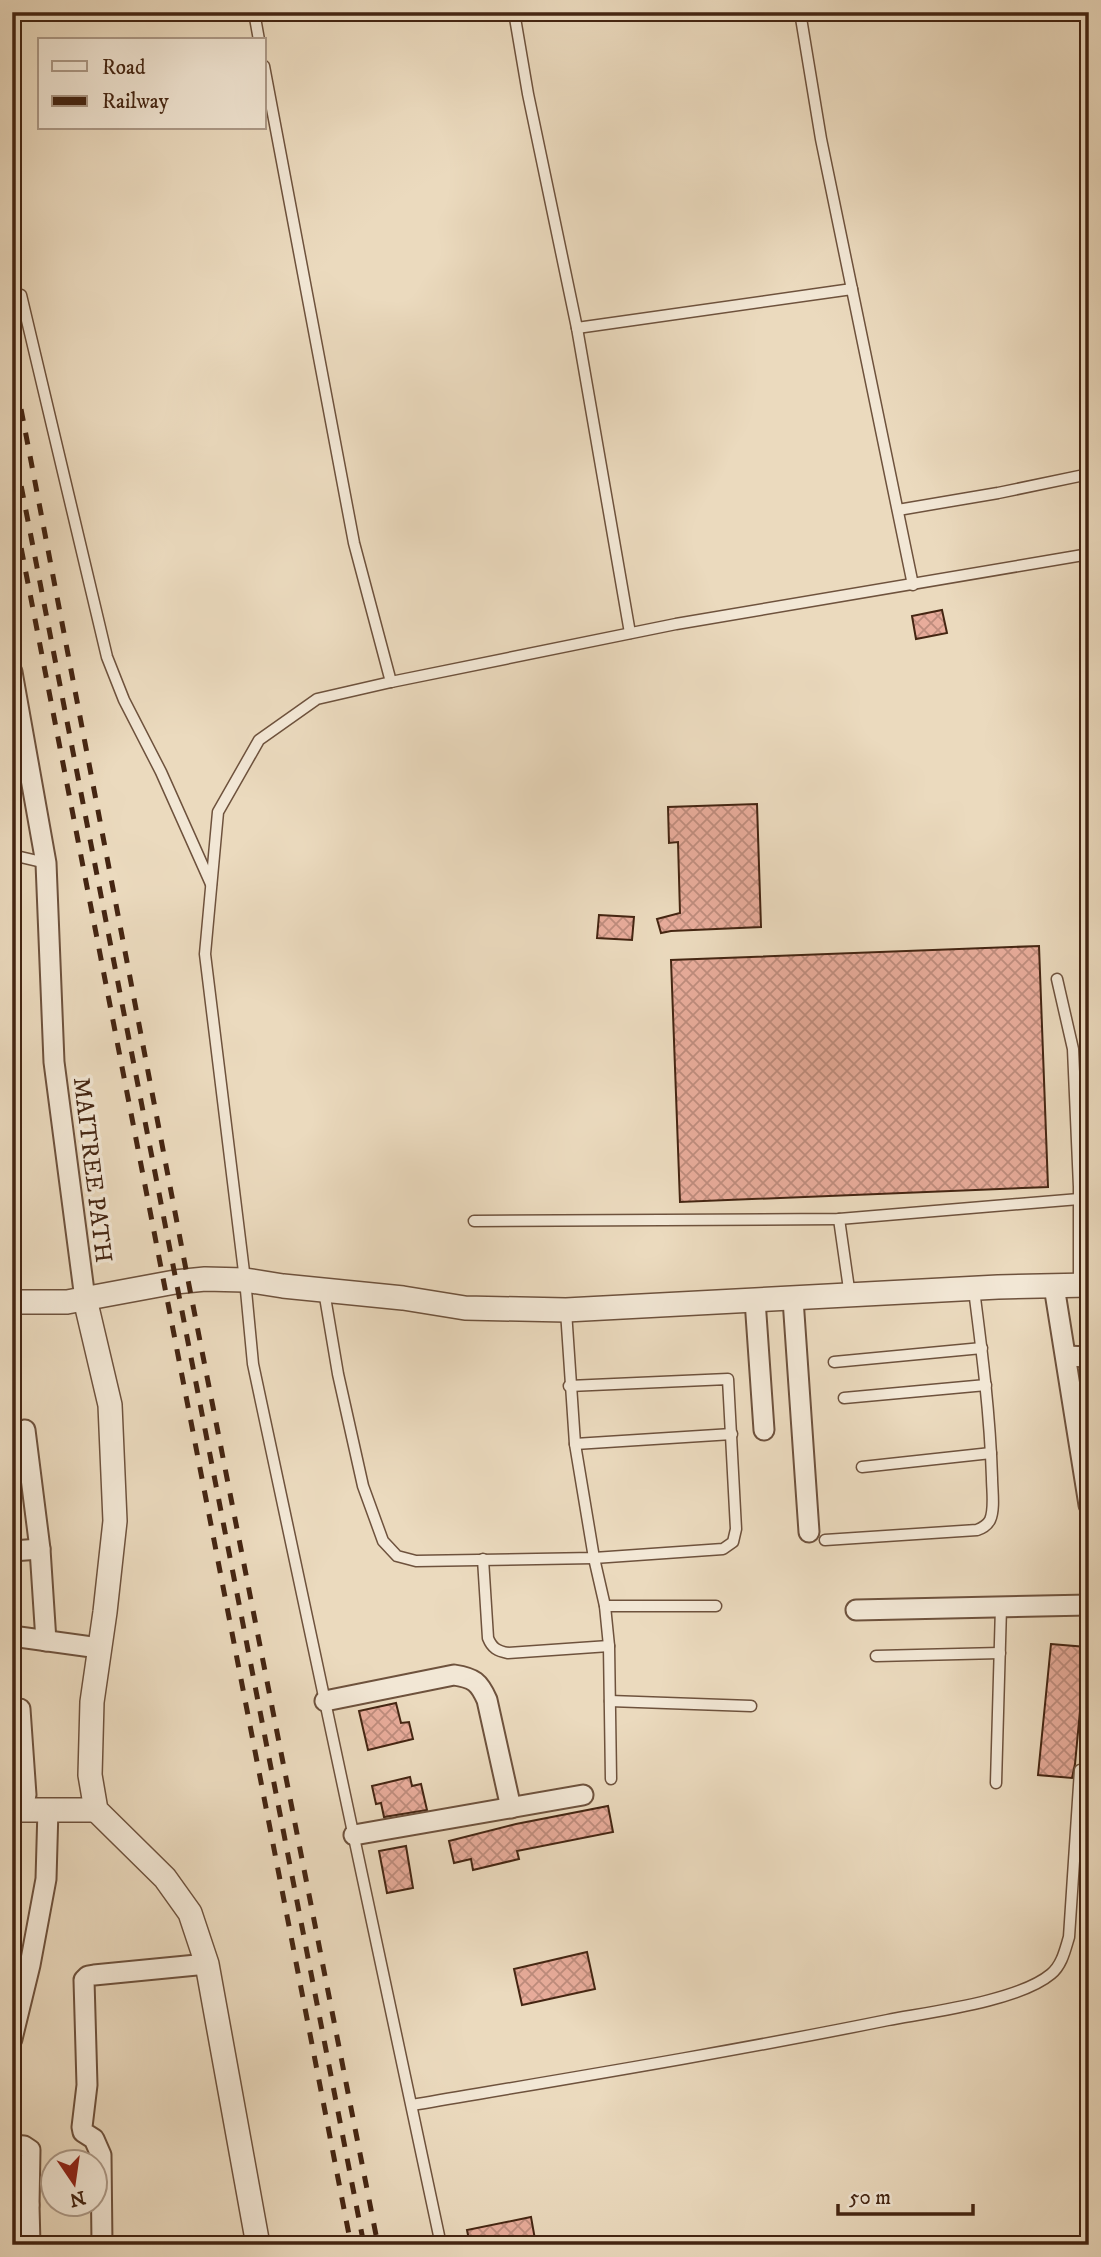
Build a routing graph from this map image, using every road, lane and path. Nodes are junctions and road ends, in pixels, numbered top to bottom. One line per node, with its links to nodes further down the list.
1 (254, 12): 4 (lane)
2 (514, 12): 8 (lane)
3 (800, 12): 6 (lane)
4 (259, 38)
5 (266, 77): 15 (lane)
6 (852, 289): 8 (lane); 10 (lane)
7 (21, 295): 18 (lane)
8 (577, 328): 13 (lane)
9 (1089, 474): 10 (lane)
10 (898, 510): 12 (lane)
11 (1089, 554): 12 (lane)
12 (914, 585): 13 (lane)
13 (630, 633): 15 (lane)
14 (12, 673): 17 (street, MAITREE PATH)
15 (391, 682): 18 (lane)
16 (12, 855): 17 (lane)
17 (46, 863): 29 (street, MAITREE PATH)
18 (212, 886): 23 (lane)
19 (1057, 979): 20 (lane)
20 (1079, 1199): 21 (lane); 24 (lane)
21 (839, 1219): 22 (lane); 28 (lane)
22 (474, 1221)
23 (245, 1280): 27 (street); 29 (street); 66 (lane)
24 (1084, 1285): 25 (street)
25 (1054, 1286): 26 (street); 35 (street)
26 (974, 1290): 28 (street); 34 (lane)
27 (324, 1291): 33 (street); 53 (lane)
28 (850, 1296): 30 (street)
29 (85, 1299): 32 (street); 62 (street)
30 (793, 1299): 31 (street); 49 (street)
31 (755, 1300): 33 (street); 42 (street)
32 (12, 1302)
33 (566, 1310): 39 (lane)
34 (982, 1348): 37 (lane); 38 (lane)
35 (1066, 1356): 36 (street); 45 (street)
36 (1089, 1357)
37 (834, 1362)
38 (986, 1385): 40 (lane); 46 (lane)
39 (569, 1386): 43 (lane); 44 (lane)
40 (844, 1398)
41 (25, 1430): 50 (street)
42 (764, 1430)
43 (732, 1434): 44 (lane); 52 (lane)
44 (575, 1444): 52 (lane)
45 (1084, 1450): 48 (street)
46 (991, 1454): 47 (lane); 49 (lane)
47 (862, 1466)
48 (1089, 1505)
49 (817, 1536)
50 (40, 1549): 51 (street); 60 (street)
51 (12, 1551)
52 (594, 1558): 53 (lane); 55 (lane)
53 (483, 1559): 61 (lane)
54 (1089, 1605): 57 (street)
55 (604, 1606): 56 (lane); 61 (lane)
56 (716, 1606)
57 (1002, 1607): 58 (street); 63 (lane)
58 (856, 1610)
59 (12, 1636): 60 (street)
60 (46, 1641): 62 (street)
61 (609, 1646): 65 (lane)
62 (99, 1648): 77 (street)
63 (1000, 1653): 64 (lane); 71 (lane)
64 (876, 1656)
65 (610, 1701): 67 (lane); 70 (lane)
66 (325, 1702): 74 (street); 78 (lane)
67 (751, 1706)
68 (22, 1707): 72 (street)
69 (1080, 1770): 81 (lane)
70 (611, 1779)
71 (996, 1783)
72 (12, 1795)
73 (583, 1795): 74 (street)
74 (511, 1808): 78 (street)
75 (48, 1809): 76 (street); 77 (street); 80 (street)
76 (12, 1810)
77 (96, 1810): 79 (street)
78 (354, 1835): 81 (lane)
79 (206, 1964): 85 (street); 86 (street)
80 (12, 2039)
81 (412, 2105): 87 (lane)
82 (12, 2145): 83 (street)
83 (21, 2203): 84 (street)
84 (30, 2245)
85 (102, 2245)
86 (258, 2245)
87 (441, 2245)

